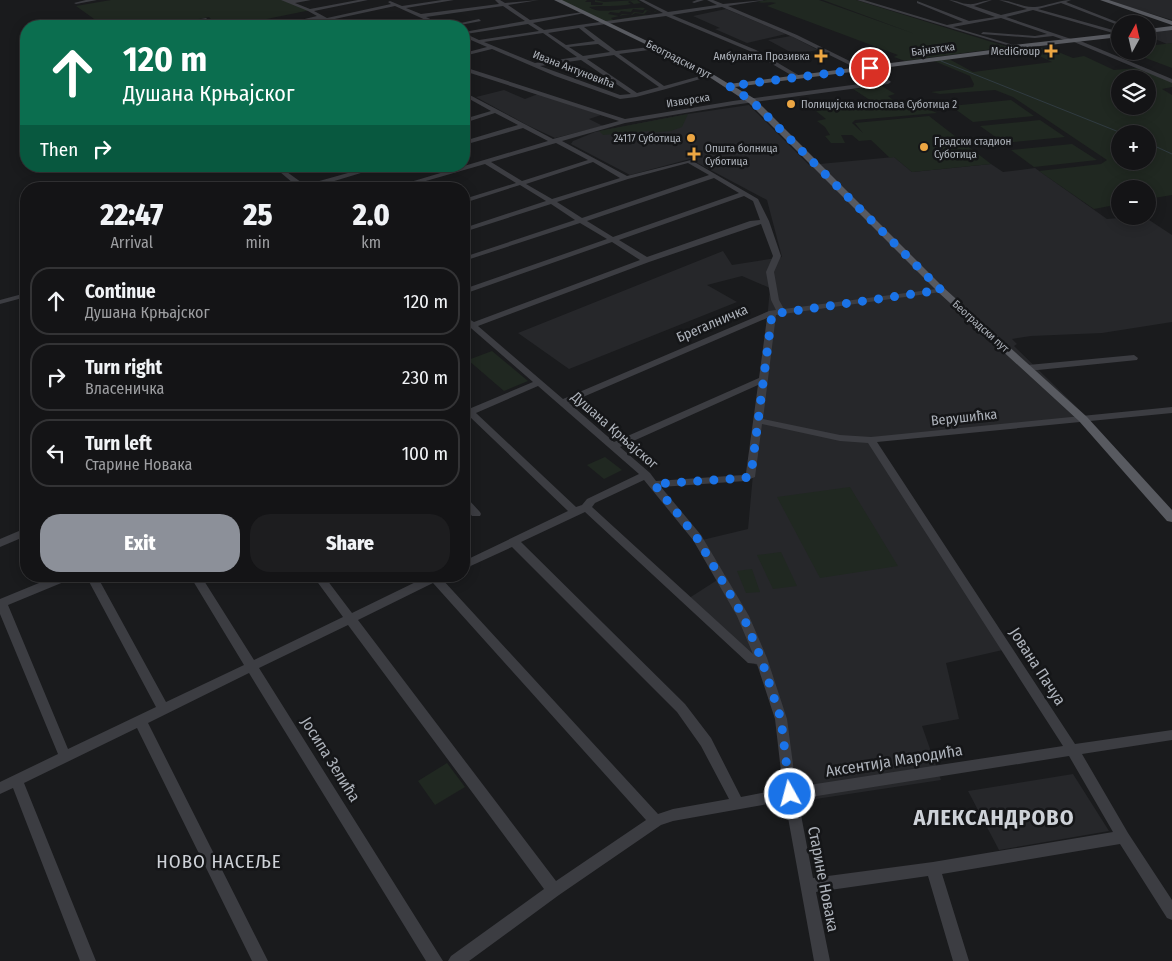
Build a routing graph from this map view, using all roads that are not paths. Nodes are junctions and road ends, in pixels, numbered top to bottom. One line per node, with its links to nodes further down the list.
1 (95, 0): 21 (street)
2 (283, 0): 24 (street)
3 (309, 0): 24 (street)
4 (366, 0): 27 (street)
5 (385, 0): 28 (street)
6 (452, 0): 22 (street)
7 (497, 0): 29 (street)
8 (537, 0): 29 (street)
9 (557, 0): 36 (main road, Београдски пут)
10 (641, 0): 37 (street)
11 (709, 0): 31 (street)
12 (763, 0): 31 (street)
13 (859, 0): 52 (street)
14 (927, 0): 48 (street)
15 (951, 0): 32 (street)
16 (990, 0): 32 (street)
17 (1001, 0): 34 (street)
18 (1050, 0): 25 (street)
19 (1069, 0): 25 (street)
20 (1103, 0): 50 (main road)
21 (82, 1): 26 (street)
22 (435, 1): 33 (street)
23 (696, 1): 30 (street)
24 (290, 2): 35 (street)
25 (1060, 2): 34 (street); 45 (street)
26 (76, 3)
27 (350, 3): 35 (street); 38 (street)
28 (394, 4): 33 (street); 38 (street)
29 (503, 5): 39 (street); 47 (street)
30 (712, 6)
31 (724, 6): 37 (street); 73 (street)
32 (970, 6): 40 (street)
33 (400, 7): 39 (street)
34 (1034, 9): 40 (street); 55 (street)
35 (310, 10): 38 (street)
36 (583, 13): 47 (street); 49 (main road, Београдски пут)
37 (667, 14): 49 (street); 76 (street)
38 (322, 16): 41 (street); 42 (street)
39 (420, 16): 43 (street)
40 (1002, 17): 48 (street); 59 (street)
41 (304, 20)
42 (328, 20)
43 (430, 20)
44 (479, 20): 46 (street)
45 (1111, 21)
46 (470, 22)
47 (527, 22): 56 (street); 58 (street)
48 (967, 22): 52 (street)
49 (605, 23): 51 (street); 67 (main road, Београдски пут)
50 (1172, 23)
51 (581, 26): 56 (street); 64 (street)
52 (945, 26): 57 (street)
53 (1172, 28): 54 (main road)
54 (1156, 30)
55 (1111, 31)
56 (542, 32): 62 (street); 65 (street)
57 (965, 32): 59 (street); 68 (street)
58 (470, 33)
59 (1052, 35): 63 (street)
60 (1111, 35): 63 (main road, Бајнатска)
61 (470, 37): 62 (street, Ивана Антуновића)
62 (480, 41): 66 (street, Ивана Антуновића)
63 (1074, 41): 68 (main road, Бајнатска); 77 (street)
64 (598, 42): 65 (street); 70 (street)
65 (566, 46): 71 (street)
66 (492, 47): 69 (street); 72 (street, Ивана Антуновића)
67 (656, 47): 70 (street); 75 (main road, Београдски пут)
68 (1015, 48): 73 (main road, Бајнатска)
69 (470, 53)
70 (613, 53): 71 (street); 79 (street)
71 (581, 58): 72 (street); 80 (street)
72 (534, 65): 80 (street, Ивана Антуновића)
73 (861, 69): 76 (main road, Бајнатска); 84 (street, Изворска)
74 (470, 71): 87 (street)
75 (711, 75): 78 (main road, Београдски пут); 79 (street, Ивана Антуновића)
76 (798, 77): 78 (main road, Бајнатска)
77 (1172, 81)
78 (729, 86): 84 (main road, Београдски пут)
79 (664, 88): 80 (street, Ивана Антуновића)
80 (636, 95)
81 (470, 97): 82 (street)
82 (473, 99): 83 (street); 85 (street)
83 (470, 100)
84 (752, 101): 87 (street, Изворска); 113 (main road, Београдски пут)
85 (496, 111): 86 (street); 88 (street)
86 (470, 119)
87 (624, 121): 89 (street, Изворска)
88 (523, 126): 89 (street); 90 (street)
89 (554, 140): 91 (street); 92 (street, Изворска)
90 (470, 141)
91 (594, 160): 98 (street); 102 (street)
92 (485, 161): 93 (street, Изворска); 102 (street)
93 (470, 165)
94 (284, 172): 99 (street)
95 (360, 172): 100 (street)
96 (445, 172): 101 (street, Изворска)
97 (714, 176): 98 (street); 103 (street); 106 (street)
98 (626, 178): 105 (street)
99 (296, 182)
100 (325, 182)
101 (413, 182)
102 (520, 183): 104 (street); 105 (street)
103 (745, 193): 107 (street); 109 (street)
104 (470, 199)
105 (552, 202): 106 (street); 108 (street)
106 (582, 220): 109 (street); 110 (street)
107 (765, 221): 111 (street); 116 (street)
108 (470, 228)
109 (613, 239): 111 (street); 112 (street)
110 (470, 257)
111 (646, 260): 118 (street)
112 (470, 290)
113 (941, 290): 116 (street, Брегалничка); 120 (main road, Београдски пут)
114 (20, 297): 115 (street)
115 (0, 302)
116 (776, 312): 121 (street); 123 (street, Брегалничка)
117 (470, 323): 118 (street, Душана Крњајског)
118 (473, 325): 122 (street, Душана Крњајског)
119 (1134, 358): 120 (street)
120 (1028, 368): 127 (main road, Београдски пут)
121 (764, 380): 128 (street); 130 (street)
122 (538, 383): 123 (street, Душана Крњајског); 125 (street)
123 (562, 403): 130 (street, Душана Крњајског)
124 (1172, 410): 127 (street, Верушићка)
125 (470, 412)
126 (470, 416): 134 (street)
127 (1083, 419): 129 (street, Верушићка); 136 (main road, Београдски пут)
128 (760, 421): 129 (street, Верушићка); 132 (street)
129 (871, 440): 154 (street, Јована Пачуа)
130 (614, 446): 131 (street, Душана Крњајског)
131 (646, 475): 132 (street, Душана Крњајског); 134 (street)
132 (654, 484): 149 (street, Душана Крњајског)
133 (470, 508): 135 (street)
134 (580, 509): 138 (street); 149 (street)
135 (476, 514)
136 (1172, 518)
137 (20, 535): 139 (street)
138 (514, 542): 140 (street); 159 (street)
139 (0, 543)
140 (470, 562)
141 (52, 582): 147 (street)
142 (94, 582): 151 (street)
143 (199, 582): 150 (street, Јосипа Зелића)
144 (322, 582): 148 (street)
145 (425, 582): 148 (street)
146 (440, 582): 160 (street)
147 (0, 603): 155 (street)
148 (351, 620): 150 (street); 164 (street)
149 (761, 658): 158 (street, Старине Новака)
150 (253, 666): 151 (street); 168 (street, Јосипа Зелића)
151 (163, 709): 152 (street)
152 (140, 720): 155 (street); 167 (street)
153 (1172, 735): 154 (street, Аксентија Мародића)
154 (1072, 750): 158 (street, Аксентија Мародића); 161 (street, Јована Пачуа)
155 (65, 756): 156 (street)
156 (16, 780): 157 (street); 166 (street)
157 (0, 788)
158 (790, 794): 159 (street, Аксентија Мародића); 163 (street, Старине Новака)
159 (738, 804): 160 (street, Аксентија Мародића)
160 (656, 821): 164 (street, Аксентија Мародића)
161 (1123, 837): 162 (street); 165 (street, Јована Пачуа)
162 (933, 869): 163 (street); 171 (street)
163 (808, 886): 170 (street, Старине Новака)
164 (554, 890): 169 (street, Аксентија Мародића)
165 (1172, 913)
166 (88, 961)
167 (260, 961)
168 (435, 961)
169 (456, 961)
170 (822, 961)
171 (960, 961)

